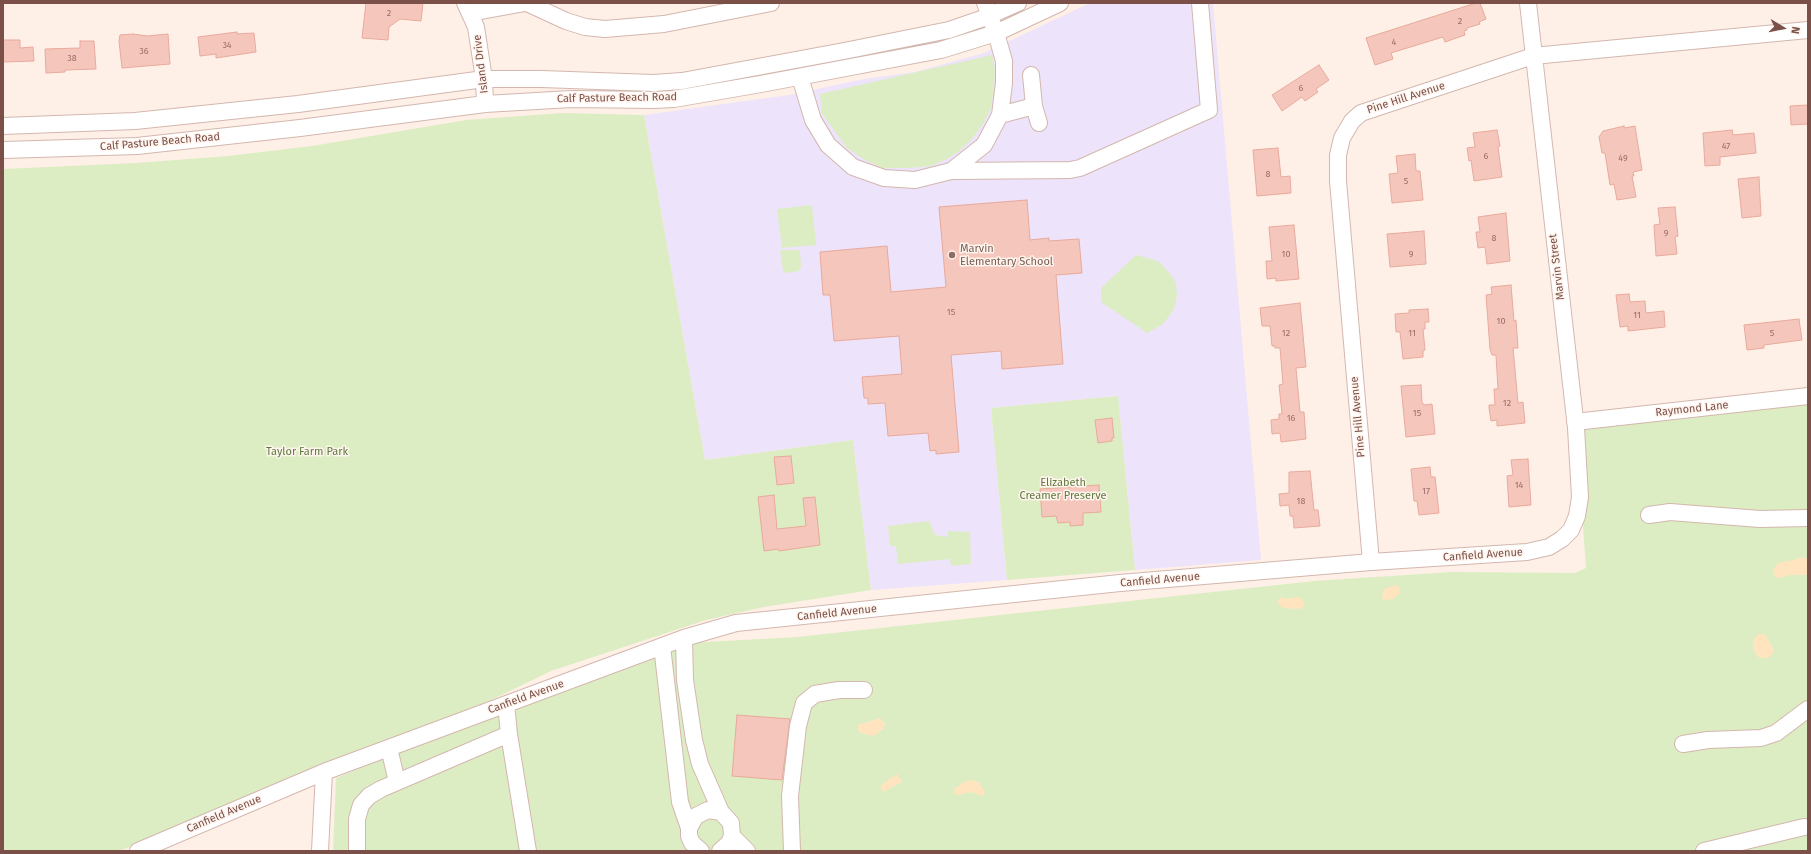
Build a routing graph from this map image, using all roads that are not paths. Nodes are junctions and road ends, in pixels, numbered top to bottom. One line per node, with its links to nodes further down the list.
1 (526, 3): 2 (street); 7 (street)
2 (771, 3)
3 (1018, 3): 8 (street, Calf Pasture Beach Road)
4 (1060, 3): 10 (street, Calf Pasture Beach Road)
5 (1200, 3): 25 (street)
6 (1528, 3): 11 (street, Marvin Street)
7 (467, 8): 14 (street, Island Drive)
8 (987, 9): 10 (street); 14 (street, Calf Pasture Beach Road)
9 (1808, 30): 11 (street, Pine Hill Avenue)
10 (996, 33): 13 (street, Calf Pasture Beach Road); 18 (street)
11 (1533, 56): 27 (street, Marvin Street); 31 (street, Pine Hill Avenue)
12 (1031, 75): 17 (street)
13 (800, 77): 15 (street, Calf Pasture Beach Road); 25 (street)
14 (484, 80): 15 (street, Island Drive); 16 (street, Calf Pasture Beach Road)
15 (485, 104): 22 (street, Calf Pasture Beach Road)
16 (278, 106): 20 (street, Calf Pasture Beach Road); 22 (street)
17 (1034, 106): 18 (street); 19 (street)
18 (1000, 115): 25 (street)
19 (1039, 123)
20 (41, 124): 21 (street, Calf Pasture Beach Road); 23 (street)
21 (3, 126)
22 (280, 131): 23 (street, Calf Pasture Beach Road)
23 (41, 149): 24 (street, Calf Pasture Beach Road)
24 (3, 150)
25 (951, 171)
26 (1808, 396): 27 (street, Raymond Lane)
27 (1575, 422): 30 (street, Marvin Street)
28 (1649, 515): 29 (street)
29 (1808, 518)
30 (1571, 530): 31 (street, Canfield Avenue)
31 (1371, 562): 32 (street, Canfield Avenue)
32 (684, 638): 33 (street, Canfield Avenue); 35 (street)
33 (662, 646): 36 (street); 37 (street, Canfield Avenue)
34 (864, 690): 56 (street)
35 (688, 701): 36 (street); 44 (street)
36 (669, 703): 47 (street)
37 (506, 704): 39 (street); 41 (street, Canfield Avenue)
38 (1808, 709): 40 (street)
39 (509, 734): 43 (street); 53 (street)
40 (1683, 744)
41 (389, 748): 42 (street, Canfield Avenue); 43 (street)
42 (324, 772): 50 (street, Canfield Avenue); 51 (street)
43 (397, 782): 52 (street)
44 (721, 812): 47 (street); 48 (street)
45 (1772, 822): 46 (street)
46 (1806, 827): 57 (street)
47 (689, 828): 49 (street)
48 (732, 836): 54 (street); 55 (street)
49 (697, 850)
50 (138, 851)
51 (320, 851)
52 (357, 851)
53 (528, 851)
54 (720, 851)
55 (747, 851)
56 (792, 851)
57 (1704, 851)

